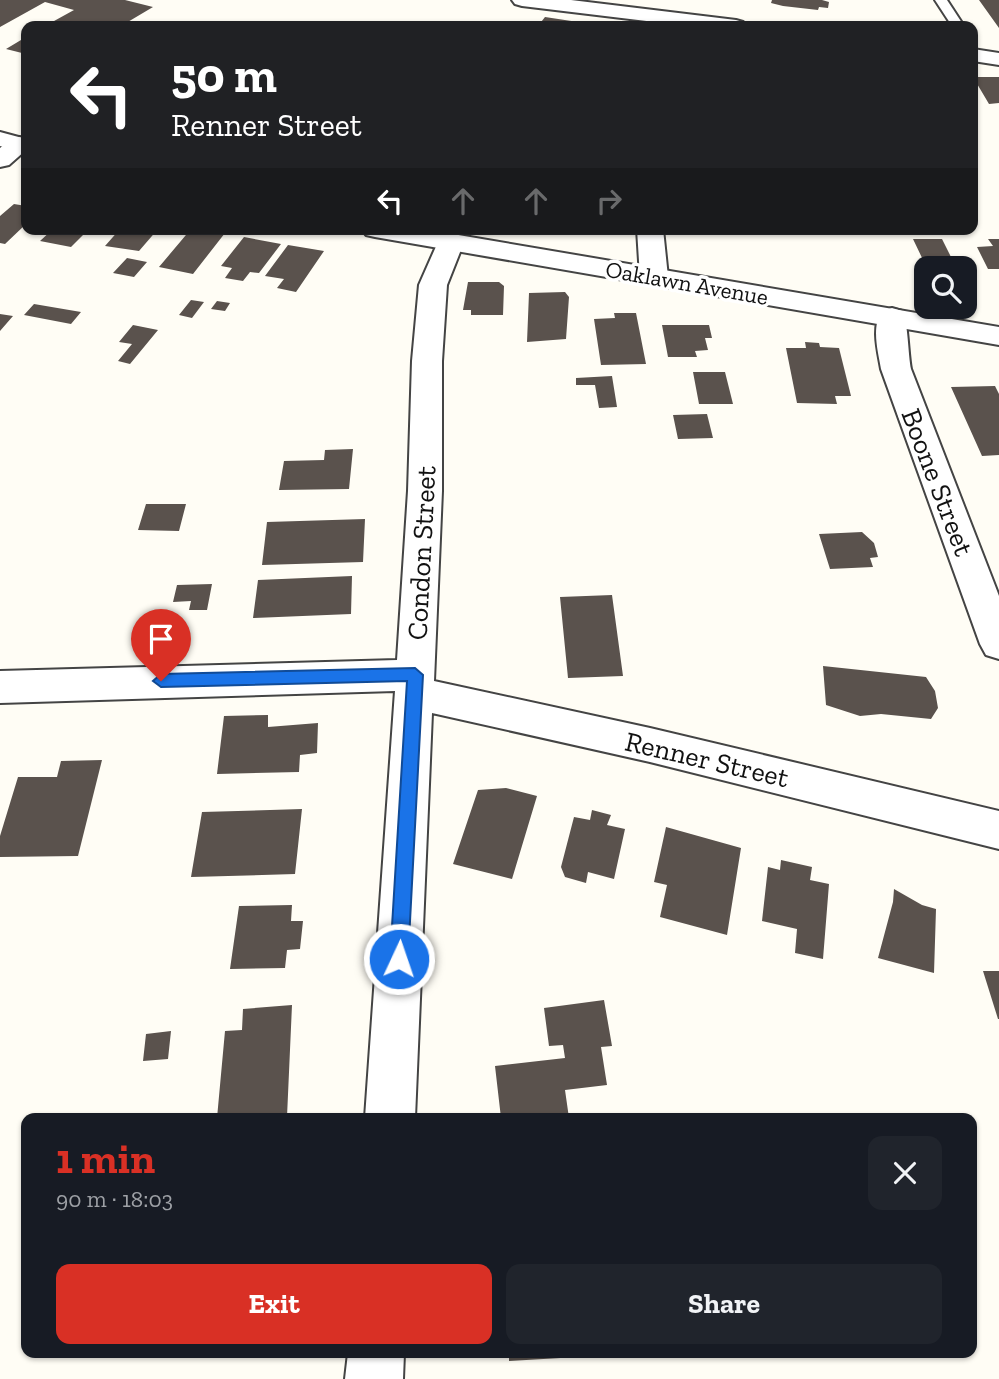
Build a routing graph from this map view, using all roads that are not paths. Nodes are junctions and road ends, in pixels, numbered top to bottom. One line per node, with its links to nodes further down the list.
1 (522, 0): 3 (street)
2 (941, 0): 5 (lane)
3 (606, 12): 4 (street)
4 (690, 21)
5 (955, 21)
6 (978, 54): 7 (street)
7 (999, 59)
8 (15, 143): 9 (street)
9 (0, 160)
10 (410, 235): 12 (street, Oaklawn Avenue)
11 (650, 235): 13 (street)
12 (451, 242): 13 (street, Oaklawn Avenue); 17 (street, Condon Street)
13 (654, 277): 14 (street, Oaklawn Avenue)
14 (892, 317): 15 (street, Oaklawn Avenue); 16 (street, Boone Street)
15 (999, 336)
16 (999, 644)
17 (415, 684): 18 (street, Renner Street); 19 (street, Renner Street); 20 (street, Condon Street)
18 (0, 687)
19 (999, 830)
20 (390, 1113)
21 (376, 1358): 22 (street)
22 (374, 1379)

